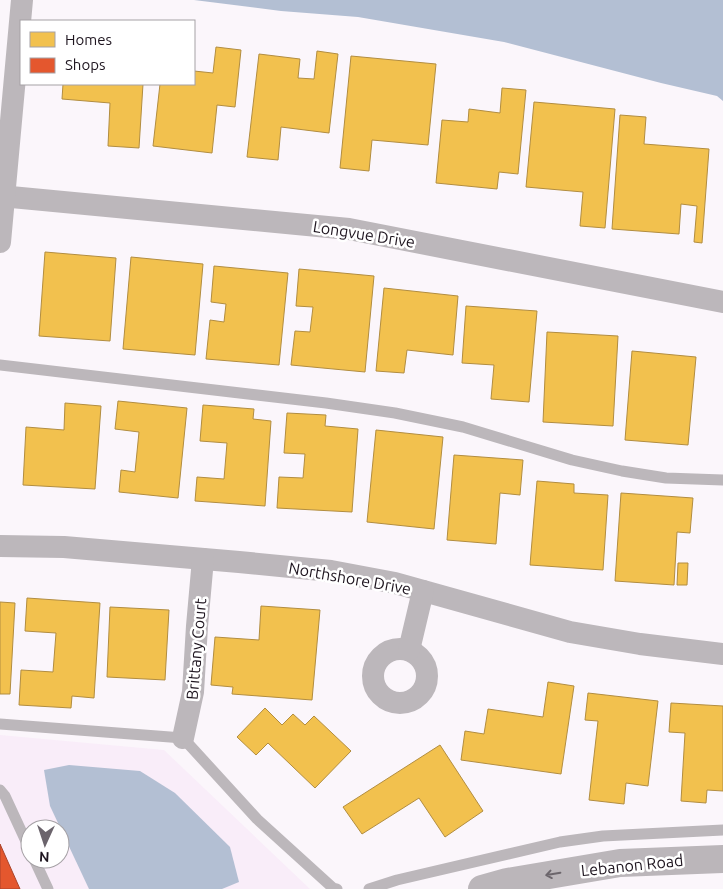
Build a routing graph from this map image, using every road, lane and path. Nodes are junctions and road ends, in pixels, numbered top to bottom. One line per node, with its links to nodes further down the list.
1 (22, 0): 2 (street)
2 (2, 197): 3 (street); 4 (street, Longvue Drive)
3 (0, 242)
4 (723, 302)
5 (0, 365): 6 (lane)
6 (723, 480)
7 (0, 546): 8 (street, Northshore Drive)
8 (204, 559): 9 (street, Northshore Drive); 13 (street, Brittany Court)
9 (423, 591): 10 (street); 11 (street, Northshore Drive)
10 (409, 650)
11 (723, 654)
12 (0, 724): 13 (lane)
13 (183, 738): 20 (lane)
14 (0, 790): 15 (lane)
15 (20, 828)
16 (723, 830): 21 (lane)
17 (723, 859): 22 (main road, Lebanon Road, one-way to 22)
18 (39, 869): 19 (lane)
19 (48, 889)
20 (337, 889)
21 (369, 889)
22 (482, 889)

